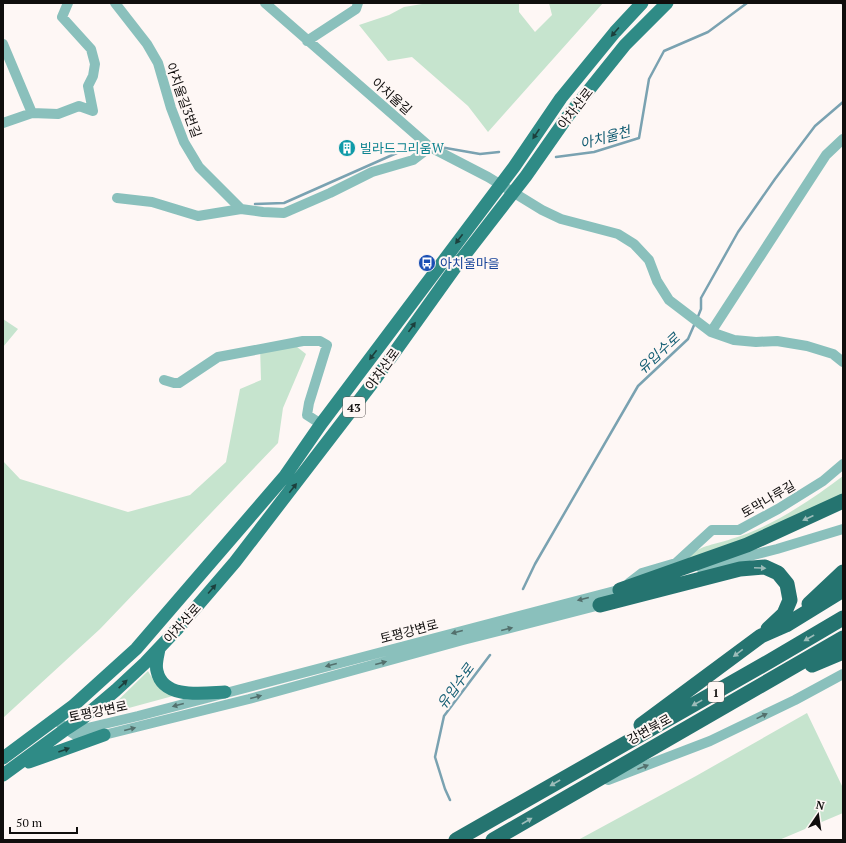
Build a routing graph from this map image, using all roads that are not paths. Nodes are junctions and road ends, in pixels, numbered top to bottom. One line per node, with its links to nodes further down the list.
1 (68, 3): 9 (street)
2 (115, 3): 16 (street, 아치울길3번길)
3 (265, 3): 7 (street, 아치울길)
4 (358, 3): 7 (street)
5 (642, 3): 13 (main road, 아차산로 / 43, one-way to 13)
6 (667, 3): 14 (main road, 아차산로 / 43)
7 (307, 41): 12 (street, 아치울길)
8 (3, 44): 9 (street)
9 (32, 113): 10 (street)
10 (3, 123)
11 (843, 139): 17 (street)
12 (430, 147): 13 (street, 아치울길); 16 (street)
13 (500, 185): 14 (street, 아치울길); 20 (main road, 아차산로 / 43, one-way to 20)
14 (513, 192): 17 (street, 아치울길); 32 (main road, 아차산로 / 43, one-way to 14)
15 (117, 198): 16 (street)
16 (241, 210)
17 (709, 331): 18 (street, 아치울길)
18 (843, 362)
19 (164, 380): 20 (street)
20 (321, 424): 37 (main road, 아차산로 / 43)
21 (843, 464): 25 (street, 토막나루길)
22 (843, 501): 25 (highway, one-way to 25)
23 (843, 529): 25 (street, 토평강변로)
24 (843, 572): 29 (highway)
25 (620, 590): 27 (street, 토막나루길); 36 (street, 토평강변로, one-way to 36)
26 (843, 590): 29 (highway)
27 (600, 606): 30 (highway, one-way to 30); 39 (street, 토평강변로, one-way to 27)
28 (843, 618): 41 (highway, 강변북로 / 1, one-way to 41)
29 (786, 625): 30 (highway)
30 (761, 636): 41 (highway, one-way to 41)
31 (843, 638): 35 (highway, 강변북로 / 1)
32 (159, 649): 36 (main road); 38 (main road, 아차산로 / 43, one-way to 32)
33 (843, 652): 35 (highway)
34 (843, 674): 44 (street, one-way to 34)
35 (756, 688): 44 (highway, 강변북로 / 1)
36 (226, 692): 38 (street, 토평강변로, one-way to 38)
37 (56, 718): 38 (street); 40 (main road, 아차산로 / 43)
38 (66, 729): 39 (street, 토평강변로); 42 (main road, 아차산로 / 43)
39 (104, 735): 42 (main road, one-way to 39)
40 (3, 758)
41 (588, 764): 45 (highway, 강변북로 / 1, one-way to 45)
42 (14, 767): 43 (main road, 아차산로 / 43)
43 (3, 775)
44 (580, 790): 46 (highway, 강변북로 / 1, one-way to 44)
45 (456, 840)
46 (493, 840)

